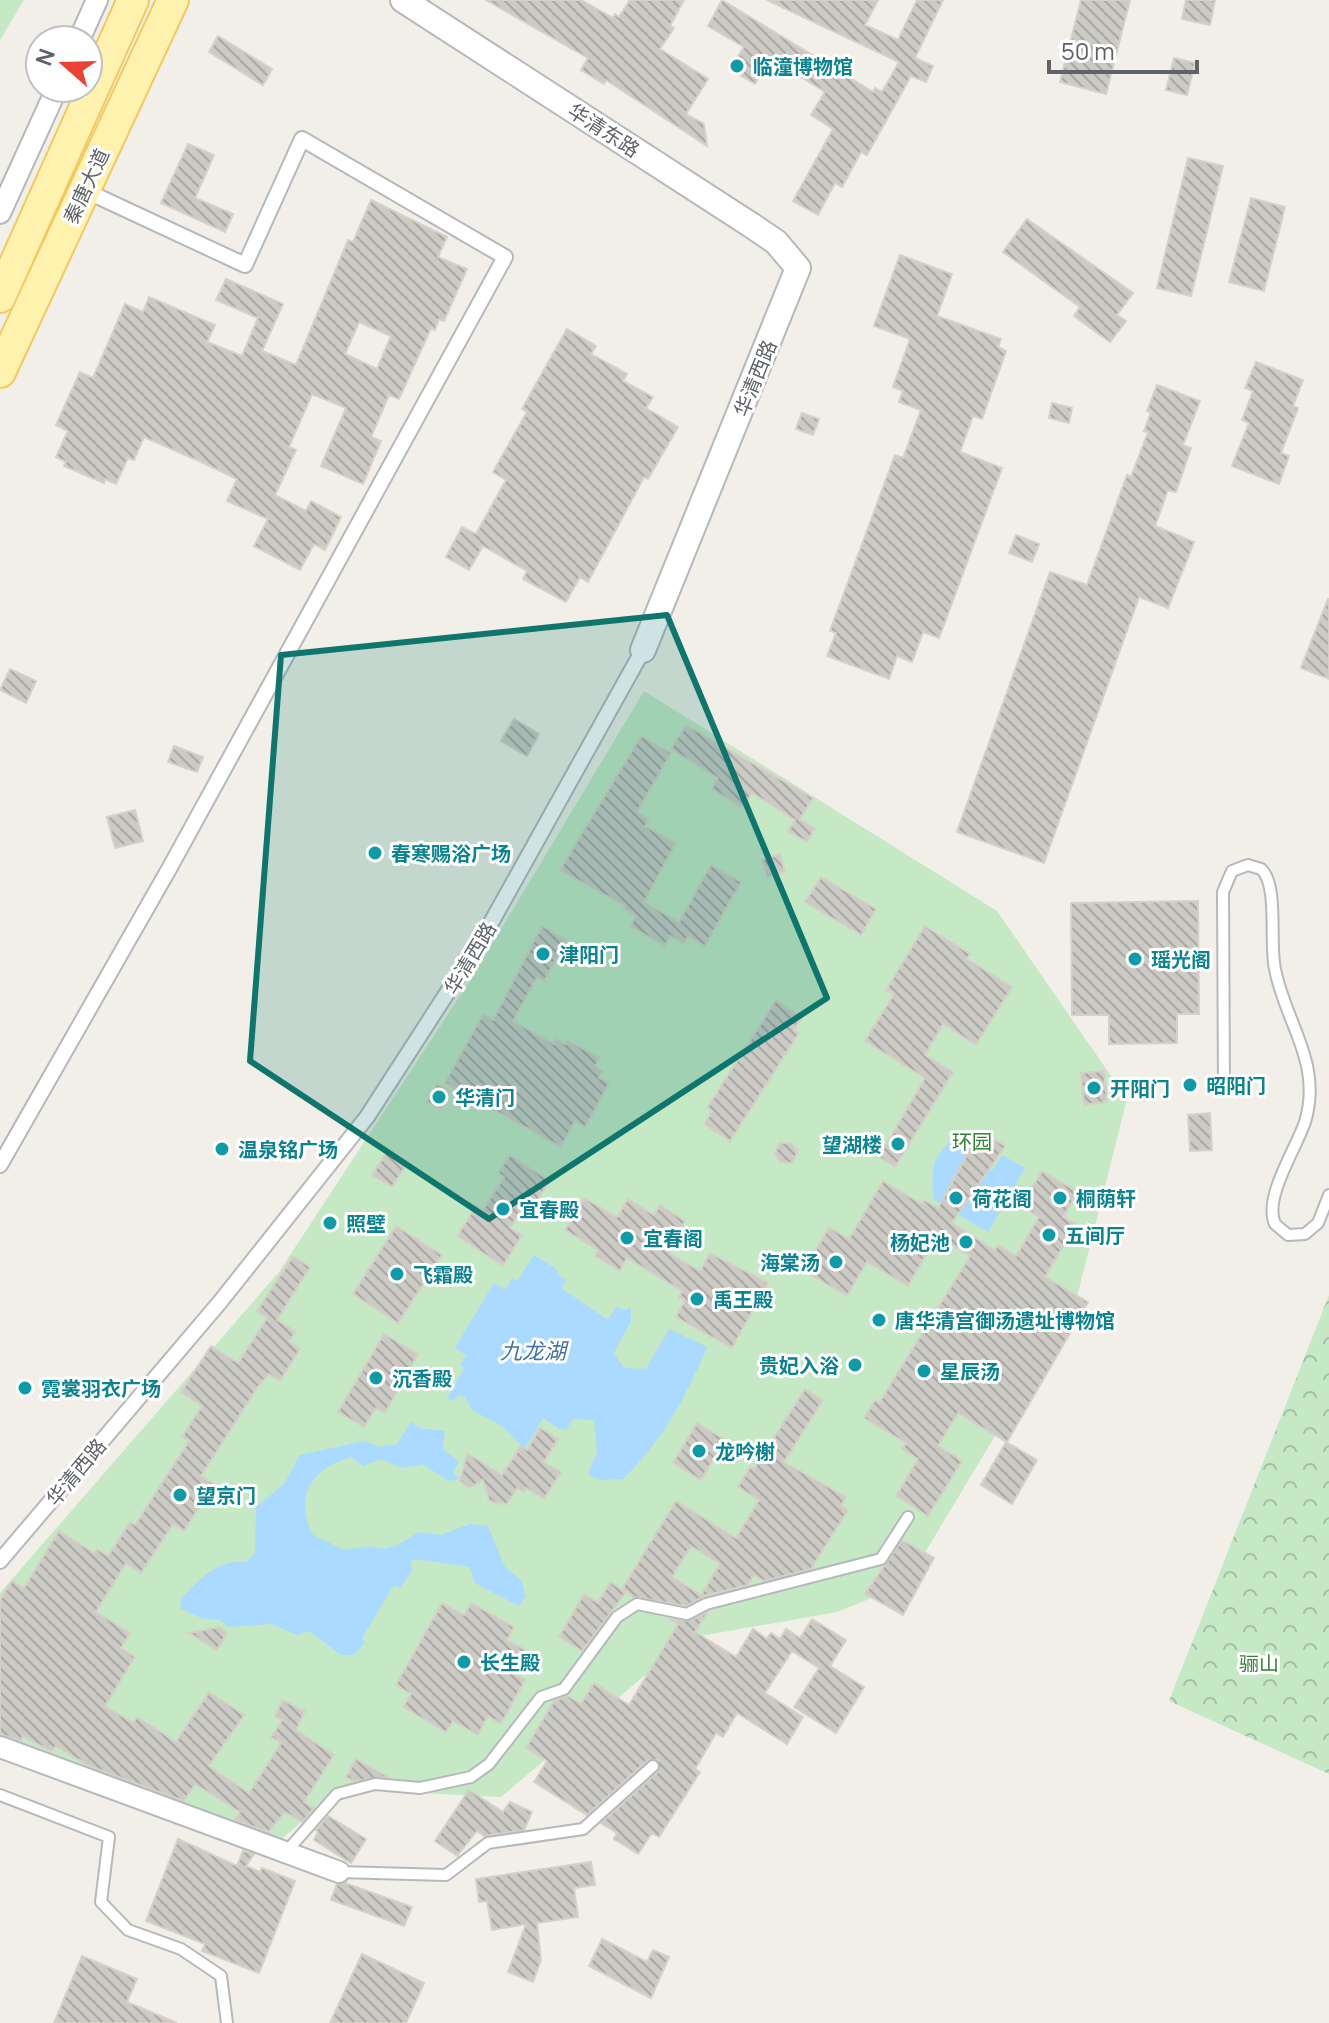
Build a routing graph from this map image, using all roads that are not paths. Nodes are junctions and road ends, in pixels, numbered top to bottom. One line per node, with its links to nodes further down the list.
1 (97, 0): 5 (street)
2 (133, 0): 10 (main road, 秦唐大道)
3 (173, 0): 7 (main road, 秦唐大道)
4 (403, 0): 9 (street, 华清东路)
5 (86, 24)
6 (50, 104): 8 (street)
7 (84, 190): 11 (main road, 秦唐大道); 14 (street)
8 (0, 213)
9 (798, 268): 12 (street, 华清西路)
10 (0, 297)
11 (0, 372)
12 (643, 650): 17 (street, 华清西路)
13 (1224, 1089): 15 (lane)
14 (0, 1165)
15 (1329, 1195)
16 (908, 1517): 21 (lane)
17 (0, 1561)
18 (0, 1747): 21 (street)
19 (653, 1766): 22 (lane)
20 (0, 1795): 23 (lane)
21 (287, 1851): 22 (street)
22 (339, 1872)
23 (227, 2023)

